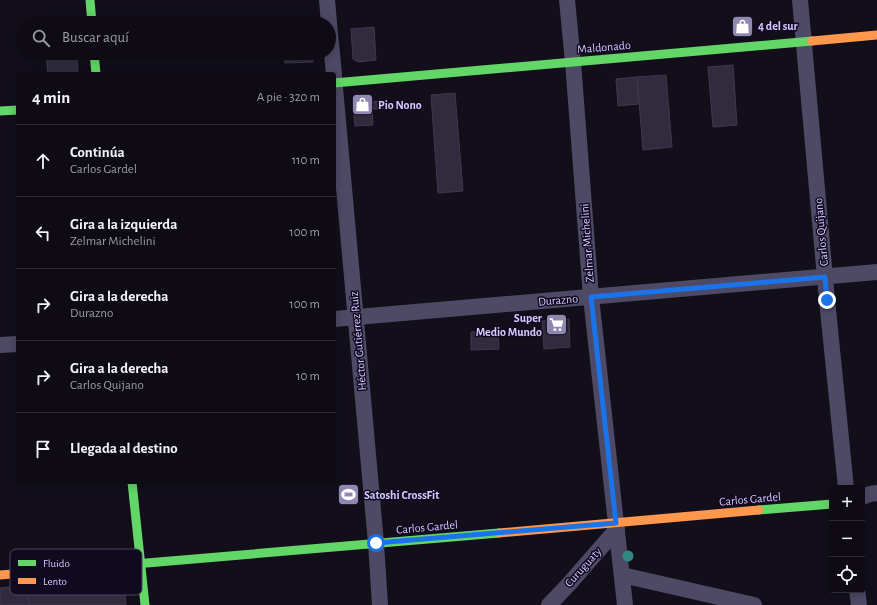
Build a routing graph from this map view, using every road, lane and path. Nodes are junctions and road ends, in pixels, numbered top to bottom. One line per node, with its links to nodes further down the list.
1 (90, 0): 5 (street)
2 (327, 0): 6 (street)
3 (567, 0): 11 (street, Zelmar Michelini)
4 (800, 0): 8 (street, Carlos Quijano)
5 (91, 16)
6 (328, 16)
7 (877, 35): 8 (street, Maldonado)
8 (803, 42): 11 (street, Maldonado); 19 (street, Carlos Quijano)
9 (95, 60): 12 (street)
10 (333, 60): 13 (street)
11 (573, 62): 14 (street, Maldonado); 20 (street, Zelmar Michelini)
12 (96, 72)
13 (334, 72)
14 (336, 83)
15 (336, 104): 21 (street, Héctor Gutiérrez Ruiz)
16 (16, 110): 17 (street)
17 (0, 111)
18 (877, 272): 19 (street, Durazno)
19 (825, 277): 20 (street, Durazno); 26 (street, Carlos Quijano)
20 (591, 297): 21 (street, Durazno); 30 (street, Zelmar Michelini)
21 (356, 317): 22 (street, Durazno); 31 (street, Héctor Gutiérrez Ruiz)
22 (336, 319)
23 (16, 344): 24 (street)
24 (0, 346)
25 (132, 484): 32 (street)
26 (846, 485)
27 (877, 493): 28 (street)
28 (865, 496)
29 (829, 504): 30 (street, Carlos Gardel)
30 (617, 526): 31 (street, Carlos Gardel); 37 (street, Zelmar Michelini); 41 (street, Curuguaty)
31 (376, 543): 33 (street, Carlos Gardel); 40 (street, Héctor Gutiérrez Ruiz)
32 (139, 549)
33 (142, 564)
34 (10, 574): 36 (street, Carlos Gardel)
35 (142, 574): 39 (street)
36 (0, 575)
37 (622, 575): 42 (street, Zelmar Michelini); 43 (street)
38 (857, 593): 44 (street)
39 (145, 605)
40 (380, 605)
41 (549, 605)
42 (625, 605)
43 (754, 605)
44 (859, 605)

